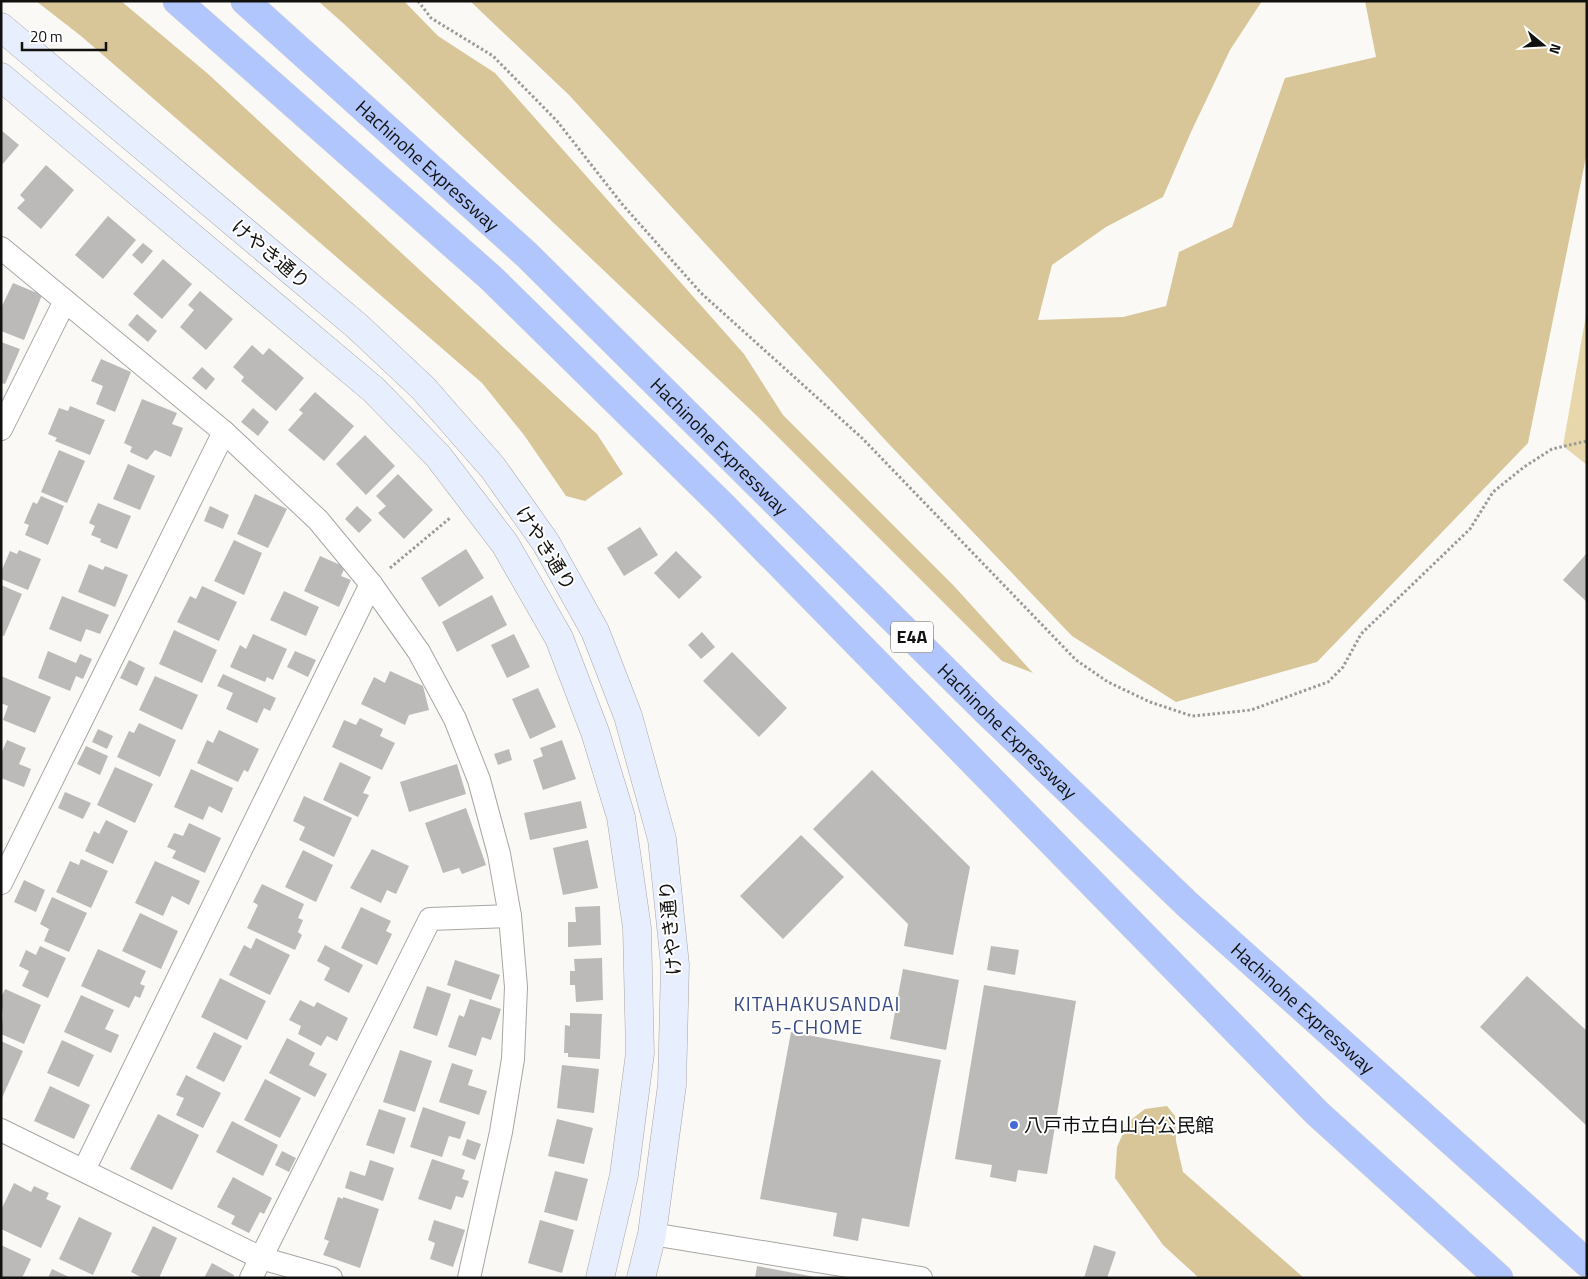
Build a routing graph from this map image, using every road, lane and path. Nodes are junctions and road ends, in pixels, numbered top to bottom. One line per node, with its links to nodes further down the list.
1 (177, 1): 26 (highway, E4A)
2 (245, 1): 19 (highway, Hachinohe Expressway / E4A)
3 (418, 1): 10 (path)
4 (1, 27): 17 (street, けやき通り)
5 (1, 77): 23 (street, けやき通り)
6 (1, 248): 7 (street)
7 (65, 302): 8 (street); 9 (street)
8 (1, 429)
9 (224, 432): 12 (street); 13 (street)
10 (1587, 441)
11 (453, 516): 12 (path)
12 (371, 584): 14 (street); 16 (street)
13 (1, 883)
14 (510, 916): 18 (street); 22 (street)
15 (1, 1130): 16 (street)
16 (84, 1170): 18 (street)
17 (652, 1234): 24 (street, けやき通り); 25 (street)
18 (261, 1258): 20 (street); 21 (street)
19 (1587, 1264)
20 (251, 1278)
21 (331, 1278)
22 (469, 1278)
23 (600, 1278)
24 (641, 1278)
25 (921, 1278)
26 (1499, 1278)

